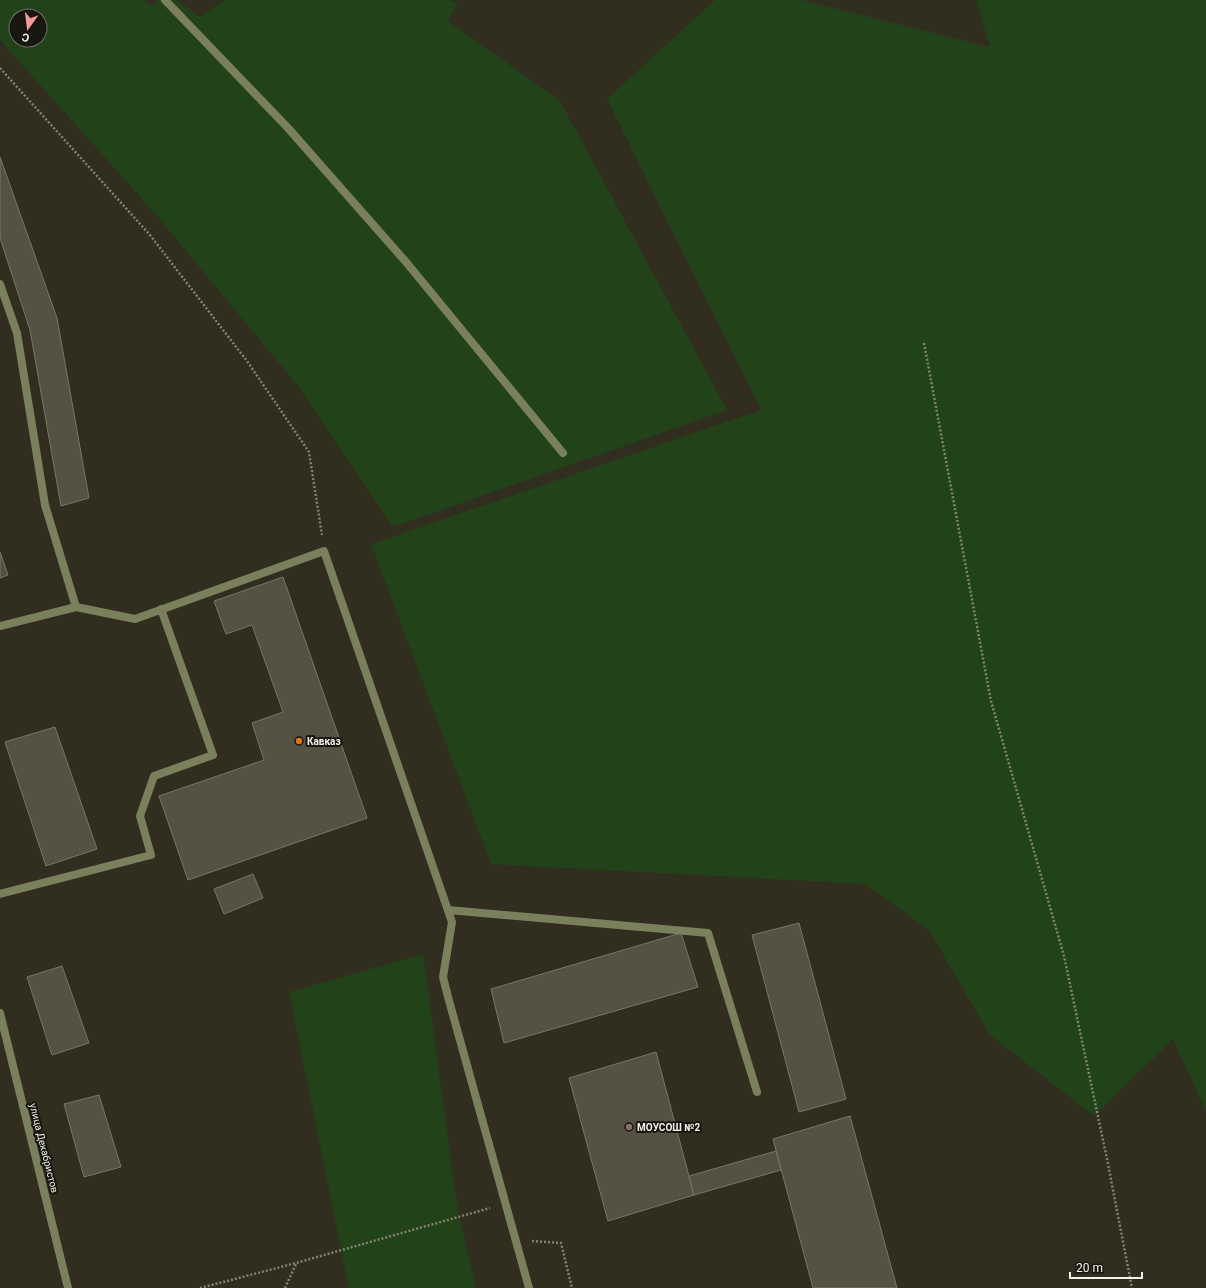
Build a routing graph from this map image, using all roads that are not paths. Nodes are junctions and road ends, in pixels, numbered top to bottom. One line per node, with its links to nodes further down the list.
1 (165, 0): 3 (street)
2 (0, 284): 4 (street)
3 (563, 453)
4 (76, 607): 5 (street); 6 (street)
5 (161, 610): 7 (street); 8 (street)
6 (0, 626)
7 (0, 894)
8 (448, 910): 10 (street); 12 (street)
9 (0, 1013): 11 (street, улица Декабристов)
10 (757, 1092)
11 (68, 1288)
12 (529, 1288)

